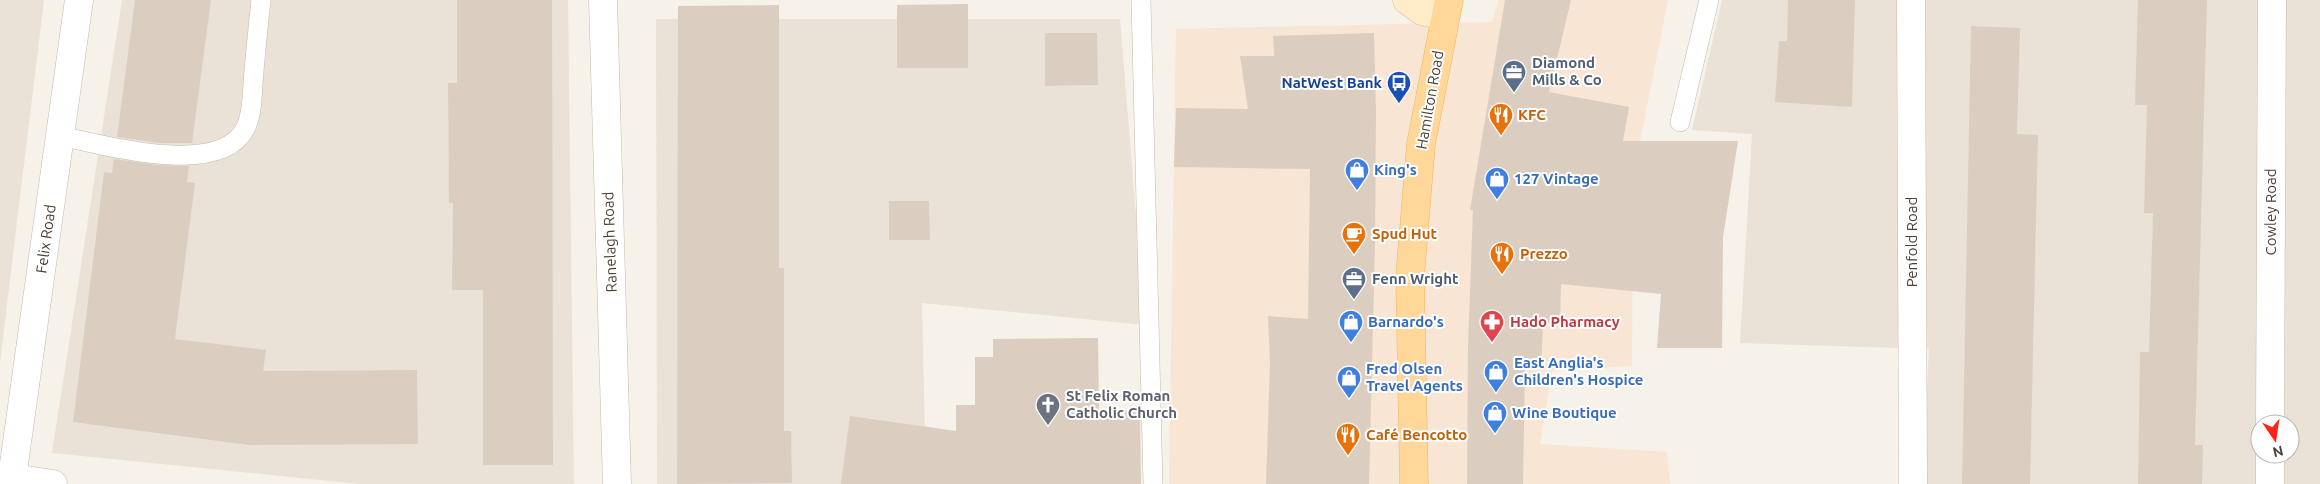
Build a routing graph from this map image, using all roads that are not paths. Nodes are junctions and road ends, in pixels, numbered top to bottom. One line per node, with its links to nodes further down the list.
1 (79, 0): 11 (street, Felix Road)
2 (261, 0): 11 (lane)
3 (603, 0): 16 (street, Ranelagh Road)
4 (1140, 0): 17 (lane)
5 (1407, 0): 9 (main road, Hamilton Road)
6 (1709, 0): 10 (lane)
7 (1911, 0): 19 (street, Penfold Road)
8 (2272, 0): 12 (street, Cowley Road)
9 (1447, 8): 18 (main road, Hamilton Road)
10 (1680, 122)
11 (61, 136): 14 (street, Felix Road)
12 (2270, 414)
13 (2270, 464): 20 (street)
14 (6, 477): 15 (street)
15 (53, 484)
16 (616, 484)
17 (1153, 484)
18 (1414, 484)
19 (1913, 484)
20 (2270, 484)

